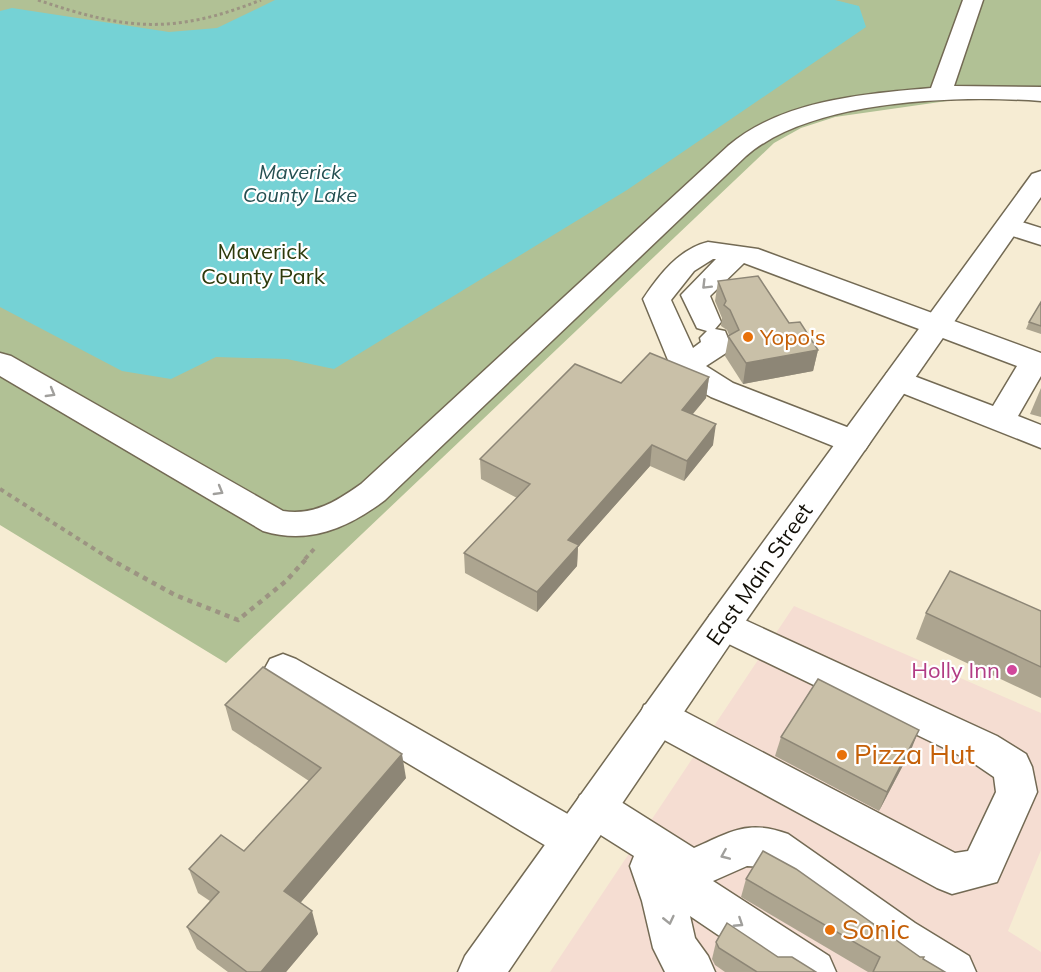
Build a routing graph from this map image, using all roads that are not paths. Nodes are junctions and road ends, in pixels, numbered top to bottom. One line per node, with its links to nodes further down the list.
1 (973, 0): 2 (main road)
2 (940, 94): 3 (main road); 9 (main road, one-way to 2)
3 (1041, 94)
4 (1041, 179): 5 (main road, East Main Street)
5 (1009, 226): 6 (main road); 8 (main road, East Main Street)
6 (1041, 237)
7 (737, 254): 8 (main road); 11 (main road, one-way to 11); 11 (main road)
8 (937, 327): 10 (main road); 12 (main road, East Main Street)
9 (0, 363)
10 (1038, 363): 13 (main road)
11 (688, 364): 15 (main road)
12 (898, 380): 13 (main road); 15 (main road, East Main Street)
13 (1000, 420): 14 (main road)
14 (1041, 437)
15 (854, 442): 16 (main road, East Main Street)
16 (723, 625): 18 (main road, East Main Street); 18 (main road)
17 (283, 670): 19 (main road)
18 (658, 717): 19 (main road, East Main Street)
19 (584, 823): 20 (main road, one-way to 19); 21 (main road); 22 (main road, East Main Street)
20 (773, 848): 25 (main road); 26 (main road)
21 (651, 866): 23 (main road, one-way to 23); 24 (main road, one-way to 24)
22 (481, 972)
23 (692, 972)
24 (813, 972)
25 (954, 972)
26 (978, 972)

